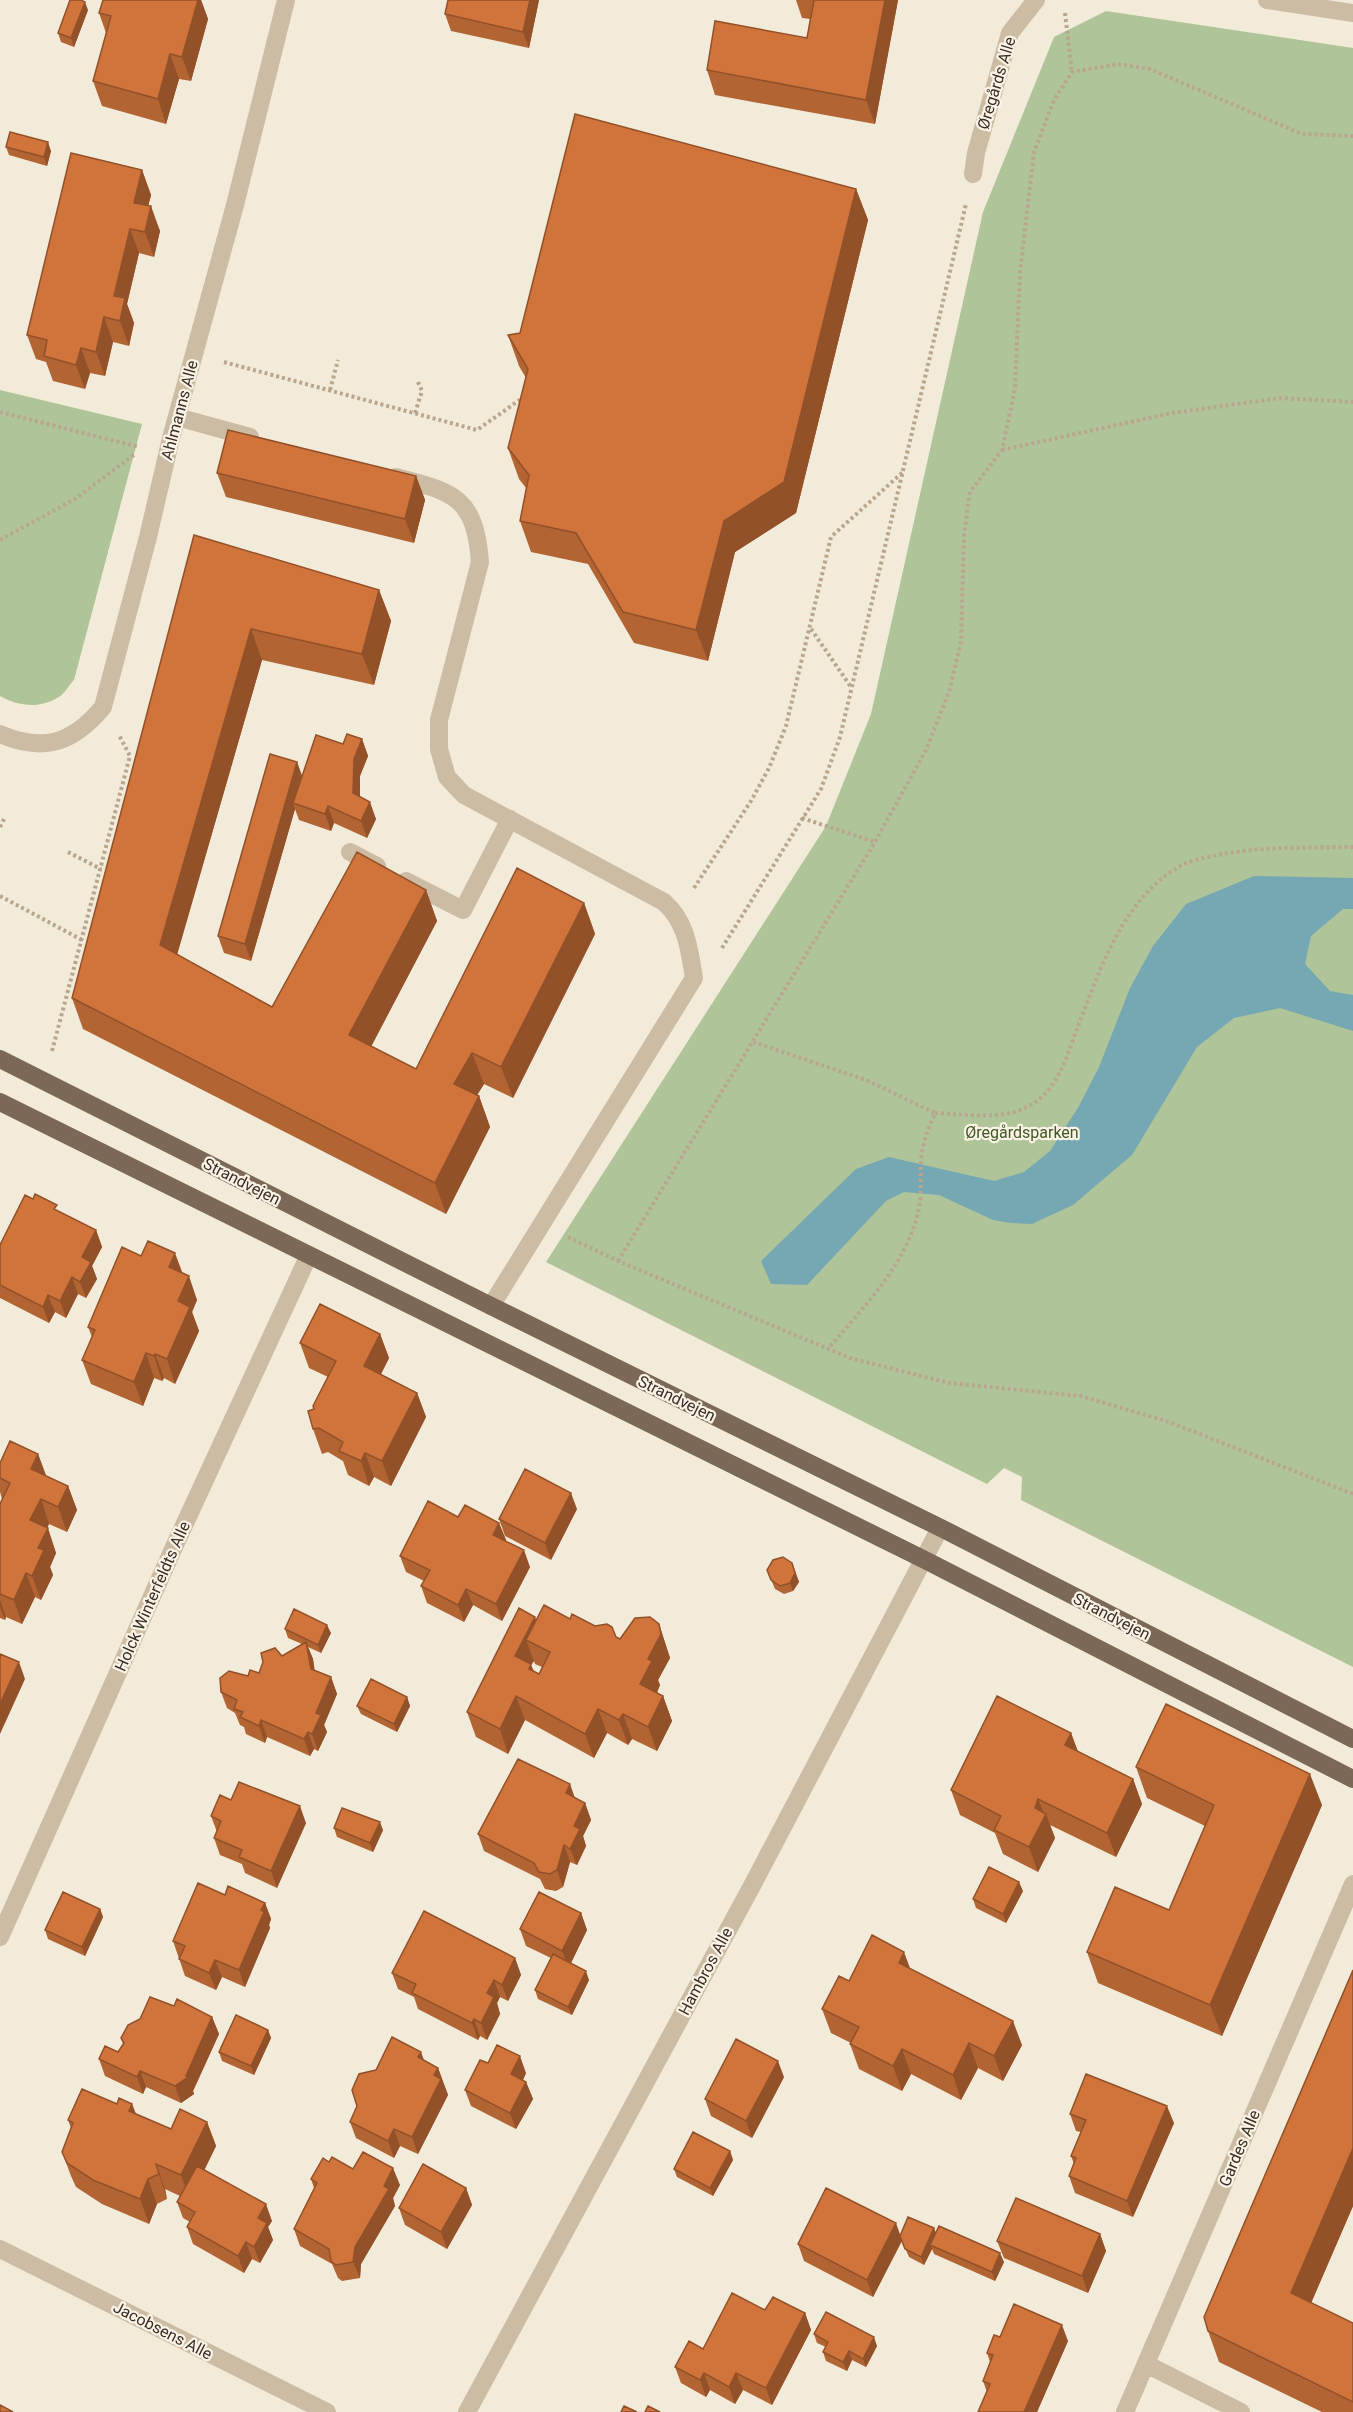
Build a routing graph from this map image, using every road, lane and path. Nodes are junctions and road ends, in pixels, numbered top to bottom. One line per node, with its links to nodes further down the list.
1 (286, 0): 9 (street, Ahlmanns Alle)
2 (1036, 0): 8 (street, Øregårds Alle)
3 (1267, 0): 5 (street)
4 (1065, 10): 6 (path)
5 (1353, 13)
6 (1072, 72): 7 (path); 19 (path)
7 (1353, 136)
8 (973, 174): 20 (path)
9 (194, 354): 12 (path); 17 (street, Ahlmanns Alle)
10 (338, 360): 12 (path)
11 (417, 380): 16 (path)
12 (330, 390): 16 (path)
13 (528, 393): 16 (path)
14 (1353, 402): 19 (path)
15 (0, 412): 22 (path)
16 (415, 413)
17 (177, 417): 18 (street); 25 (street, Ahlmanns Alle)
18 (267, 441)
19 (1002, 450): 31 (path)
20 (903, 471): 23 (path); 24 (path)
21 (379, 472): 29 (street)
22 (0, 540)
23 (810, 629): 24 (path); 37 (path)
24 (851, 688): 27 (path)
25 (103, 707): 26 (street, Ahlmanns Alle); 35 (path)
26 (0, 734)
27 (802, 818): 31 (path); 39 (path)
28 (4, 819): 30 (path)
29 (510, 819): 34 (street); 37 (street)
30 (0, 827)
31 (875, 842): 40 (path)
32 (1353, 847): 44 (path)
33 (68, 852): 35 (path)
34 (350, 852)
35 (101, 869): 38 (path)
36 (0, 896): 38 (path)
37 (676, 913): 39 (street)
38 (82, 940): 42 (path)
39 (694, 978): 45 (street)
40 (753, 1042): 44 (path); 47 (path)
41 (0, 1059): 42 (main road, Strandvejen)
42 (44, 1081): 48 (main road, Strandvejen)
43 (0, 1102): 46 (main road)
44 (935, 1113): 49 (path)
45 (541, 1223): 47 (path); 48 (street)
46 (308, 1257): 52 (main road); 56 (street, Holck Winterfeldts Alle)
47 (618, 1261): 49 (path)
48 (491, 1306): 51 (main road, Strandvejen)
49 (828, 1349): 50 (path)
50 (1353, 1494)
51 (940, 1528): 52 (street, Hambros Alle); 53 (main road, Strandvejen)
52 (925, 1560): 54 (main road); 60 (street, Hambros Alle)
53 (1353, 1739)
54 (1353, 1779)
55 (1353, 1884): 58 (street, Gardes Alle)
56 (0, 1937)
57 (0, 2249): 59 (street, Jacobsens Alle)
58 (1146, 2364): 61 (street, Gardes Alle); 62 (street)
59 (327, 2412)
60 (467, 2412)
61 (1125, 2412)
62 (1241, 2412)

